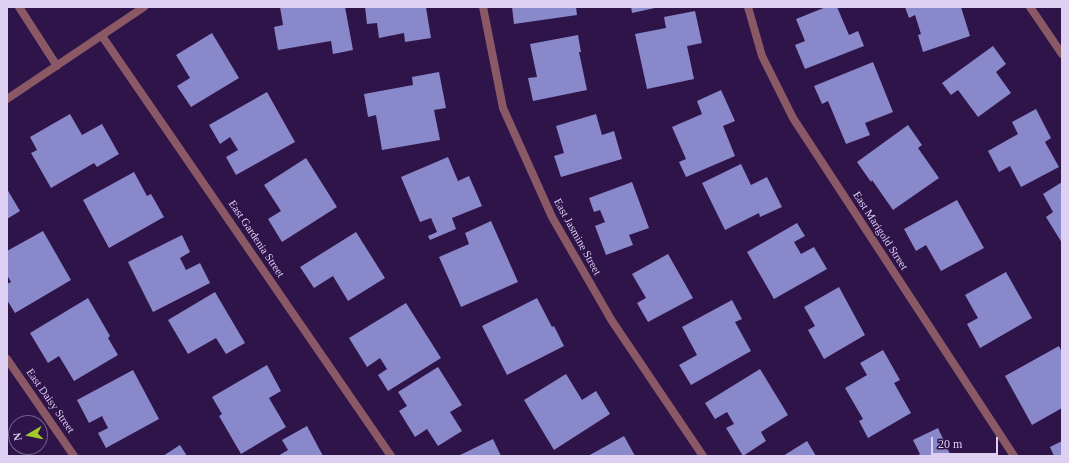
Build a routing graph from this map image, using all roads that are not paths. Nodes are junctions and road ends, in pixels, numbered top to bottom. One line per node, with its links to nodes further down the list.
1 (19, 7): 8 (street)
2 (144, 7): 6 (street)
3 (483, 7): 13 (street, East Jasmine Street)
4 (748, 7): 14 (street, East Marigold Street)
5 (1030, 7): 7 (street)
6 (102, 36): 8 (street); 12 (street, East Gardenia Street)
7 (1062, 54)
8 (57, 66): 9 (street)
9 (7, 99)
10 (7, 358): 11 (street, East Daisy Street)
11 (74, 456)
12 (391, 456)
13 (703, 456)
14 (1014, 456)

